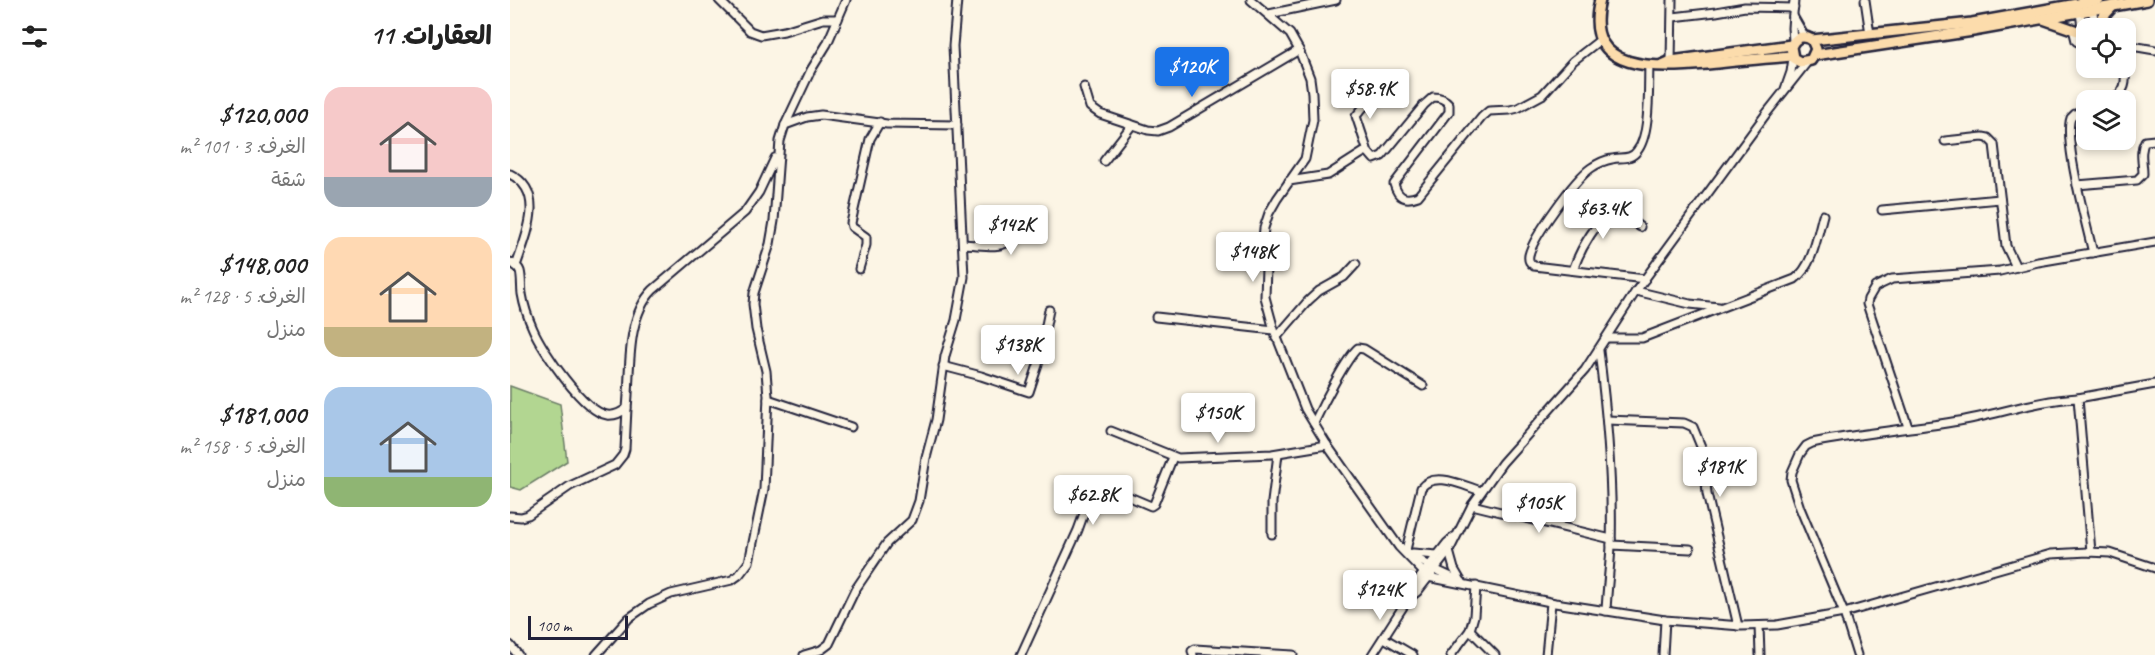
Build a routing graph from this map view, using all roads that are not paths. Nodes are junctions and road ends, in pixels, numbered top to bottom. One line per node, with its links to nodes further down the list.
1 (719, 0): 21 (street)
2 (846, 0): 21 (street)
3 (957, 0): 43 (street)
4 (1251, 0): 15 (street)
5 (1336, 0): 15 (street)
6 (1600, 0): 27 (main road)
7 (1672, 0): 17 (street)
8 (1865, 0): 25 (street)
9 (2099, 0): 25 (main road)
10 (2147, 0): 12 (main road)
11 (1794, 4): 16 (street); 17 (street)
12 (2113, 5): 13 (main road); 20 (main road)
13 (2091, 9): 14 (main road); 19 (street)
14 (2080, 12): 18 (street); 22 (main road)
15 (1269, 14): 31 (street)
16 (1793, 16): 26 (street); 29 (street)
17 (1673, 17): 35 (street)
18 (2081, 18)
19 (2094, 18)
20 (2102, 18)
21 (838, 19): 42 (street)
22 (2041, 19): 23 (main road); 34 (main road)
23 (2073, 29): 24 (main road); 28 (street)
24 (2076, 30)
25 (1870, 34): 26 (main road)
26 (1808, 38): 29 (main road); 34 (main road)
27 (1600, 40): 36 (main road); 47 (street)
28 (2076, 41)
29 (1792, 43): 33 (main road); 35 (main road)
30 (2136, 47): 32 (street)
31 (1299, 50): 44 (street); 51 (street)
32 (2155, 50)
33 (1793, 57): 34 (main road); 35 (main road); 39 (street)
34 (1812, 58): 39 (street)
35 (1668, 64): 36 (main road)
36 (1649, 65): 65 (street)
37 (1084, 87): 44 (street)
38 (1379, 89): 47 (street)
39 (1784, 92): 66 (street)
40 (2076, 114): 52 (street)
41 (880, 122): 42 (street); 43 (street); 64 (street)
42 (785, 125): 48 (street)
43 (957, 125): 59 (street)
44 (1132, 125): 49 (street)
45 (2155, 140): 52 (street)
46 (1945, 141): 53 (street)
47 (1368, 152): 51 (street)
48 (777, 153): 78 (street); 79 (street)
49 (1104, 161)
50 (510, 174): 61 (street)
51 (1290, 181): 71 (street)
52 (2077, 185): 60 (street)
53 (2000, 199): 54 (street); 63 (street)
54 (1882, 210)
55 (1027, 212): 59 (street)
56 (1823, 215): 68 (street)
57 (1640, 227): 65 (street)
58 (2155, 242): 60 (street)
59 (963, 244): 74 (street)
60 (2093, 253): 63 (street)
61 (513, 264): 79 (street)
62 (1356, 264): 71 (street)
63 (2016, 267): 83 (street)
64 (859, 269)
65 (1573, 270): 66 (street)
66 (1645, 279): 67 (street)
67 (1636, 291): 68 (street); 72 (street)
68 (1723, 307): 72 (street)
69 (1049, 310): 74 (street)
70 (1156, 317): 71 (street)
71 (1275, 334): 81 (street)
72 (1606, 338): 73 (street)
73 (1599, 351): 80 (street); 88 (street)
74 (943, 366): 115 (street)
75 (2155, 384): 77 (street)
76 (1423, 386): 81 (street)
77 (2078, 398): 83 (street); 97 (street)
78 (768, 399): 82 (street); 114 (street)
79 (627, 408): 90 (street)
80 (1607, 420): 93 (street); 108 (street)
81 (1314, 423): 85 (street)
82 (850, 427)
83 (1908, 427): 106 (street)
84 (1111, 431): 87 (street)
85 (1327, 446): 86 (street); 95 (street)
86 (1278, 453): 87 (street); 91 (street)
87 (1173, 457): 116 (street)
88 (1481, 491): 89 (street); 95 (street)
89 (1472, 505): 92 (street); 93 (street)
90 (510, 516)
91 (1272, 534)
92 (1454, 537): 96 (street); 98 (street)
93 (1611, 542): 94 (street); 105 (street)
94 (1690, 549)
95 (1405, 550): 98 (street); 99 (street); 101 (street)
96 (1449, 551): 99 (street); 102 (street)
97 (2091, 552): 100 (street); 106 (street)
98 (1437, 555): 99 (street)
99 (1432, 568): 101 (street); 102 (street)
100 (2155, 568)
101 (1425, 575): 102 (street); 111 (street)
102 (1463, 583): 103 (street)
103 (1476, 586): 104 (street); 110 (street)
104 (1551, 603): 105 (street); 123 (street)
105 (1606, 611): 107 (street)
106 (1844, 613): 109 (street); 126 (street)
107 (1665, 620): 108 (street); 124 (street)
108 (1738, 626): 109 (street)
109 (1759, 626): 125 (street)
110 (1470, 630): 121 (street); 122 (street)
111 (1384, 638): 119 (street); 120 (street)
112 (510, 645): 113 (street)
113 (519, 655)
114 (596, 655)
115 (804, 655)
116 (1020, 655)
117 (1193, 655): 118 (street)
118 (1293, 655)
119 (1372, 655)
120 (1413, 655)
121 (1451, 655)
122 (1495, 655)
123 (1546, 655)
124 (1663, 655)
125 (1761, 655)
126 (1857, 655)

